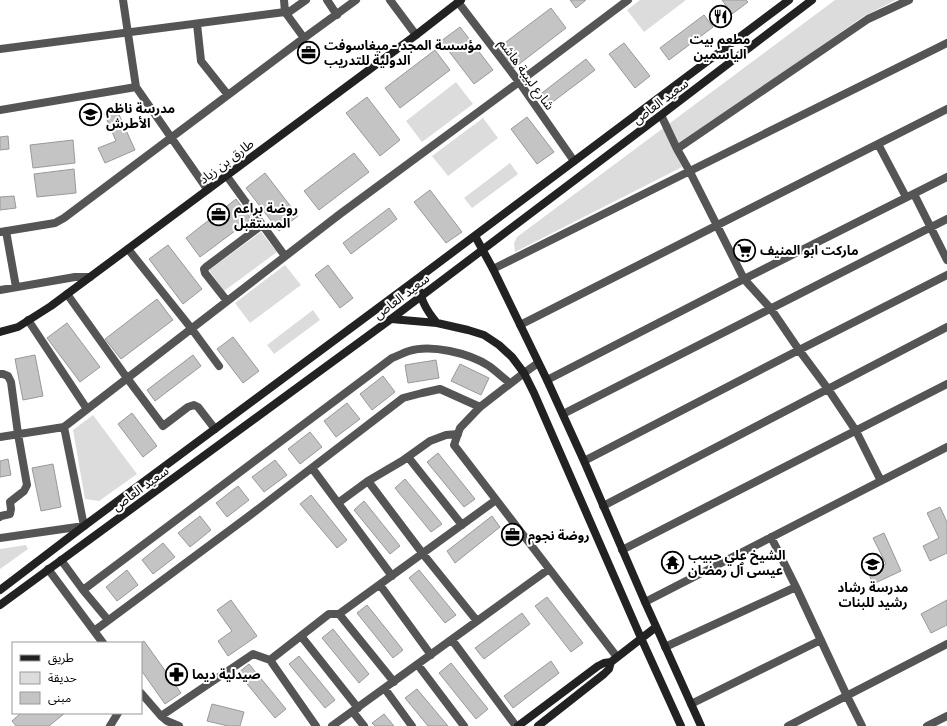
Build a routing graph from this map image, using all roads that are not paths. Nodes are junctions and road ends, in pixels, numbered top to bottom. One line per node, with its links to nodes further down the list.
1 (123, 0): 15 (street)
2 (284, 0): 12 (street)
3 (306, 0): 12 (street)
4 (327, 0): 13 (street)
5 (356, 0): 13 (street)
6 (390, 0): 16 (street)
7 (628, 0): 20 (street)
8 (789, 0): 29 (main road)
9 (812, 0): 25 (main road, سعيد العاص)
10 (909, 0): 28 (street)
11 (460, 1): 16 (main road, طارق بن زياد); 20 (street, شارع لبيبة هاشم)
12 (285, 12): 14 (street); 17 (street)
13 (337, 15): 17 (street)
14 (197, 24): 15 (street); 22 (street)
15 (128, 32): 19 (street); 21 (street)
16 (416, 35): 31 (main road, طارق بن زياد)
17 (304, 38): 22 (street)
18 (947, 43): 30 (street)
19 (0, 49)
20 (519, 82): 29 (street, شارع لبيبة هاشم); 43 (street)
21 (136, 87): 24 (street); 26 (street)
22 (228, 95): 26 (street)
23 (947, 109): 27 (street)
24 (0, 110)
25 (661, 115): 28 (street); 42 (main road, سعيد العاص)
26 (171, 137): 33 (street); 39 (street)
27 (878, 144): 34 (street); 37 (street)
28 (677, 150): 30 (street)
29 (574, 161): 40 (main road)
30 (690, 172): 37 (street); 45 (street)
31 (226, 175): 33 (main road, طارق بن زياد); 36 (street)
32 (947, 177): 34 (street)
33 (207, 189): 41 (main road, طارق بن زياد)
34 (910, 196): 38 (street); 49 (street)
35 (947, 219): 38 (street)
36 (262, 225): 43 (street); 54 (street)
37 (717, 225): 49 (street); 59 (street)
38 (931, 227): 44 (street); 55 (street)
39 (3, 232): 50 (street)
40 (475, 236): 42 (main road); 48 (main road)
41 (128, 249): 47 (main road, طارق بن زياد); 61 (street)
42 (482, 250): 45 (main road); 53 (main road, سعيد العاص)
43 (285, 256): 54 (street)
44 (947, 260)
45 (492, 269): 59 (main road)
46 (947, 275): 63 (street)
47 (90, 277): 50 (street); 52 (main road, طارق بن زياد)
48 (417, 279): 53 (main road); 77 (main road)
49 (744, 279): 55 (street); 69 (street)
50 (16, 287): 51 (street)
51 (0, 290)
52 (67, 294): 57 (main road, طارق بن زياد); 68 (street)
53 (420, 296): 56 (main road, سعيد العاص); 58 (main road)
54 (227, 301): 61 (street)
55 (771, 309): 63 (street); 75 (street)
56 (391, 319): 58 (main road); 98 (main road, سعيد العاص)
57 (28, 320): 62 (main road, طارق بن زياد); 74 (street)
58 (437, 323): 66 (main road)
59 (520, 325): 64 (main road)
60 (947, 327): 72 (street)
61 (191, 328): 65 (street); 68 (street)
62 (0, 332)
63 (799, 350): 72 (street); 84 (street)
64 (538, 363): 66 (street); 69 (main road)
65 (219, 366)
66 (524, 373): 70 (street); 114 (main road)
67 (0, 374): 79 (street)
68 (127, 378): 74 (street); 77 (street)
69 (547, 380): 75 (main road)
70 (510, 384): 73 (street); 105 (street)
71 (947, 384): 78 (street)
72 (828, 389): 78 (street); 90 (street)
73 (480, 407): 80 (street); 85 (street)
74 (87, 410): 76 (street)
75 (563, 414): 84 (main road)
76 (64, 427): 79 (street); 93 (street)
77 (215, 429): 93 (main road)
78 (856, 430): 87 (street); 96 (street)
79 (18, 434): 81 (street); 91 (street)
80 (458, 434): 83 (street); 88 (street)
81 (0, 437)
82 (947, 448): 87 (street)
83 (408, 456): 86 (street); 92 (street)
84 (584, 462): 90 (main road)
85 (312, 468): 89 (street); 109 (street)
86 (368, 481): 89 (street); 97 (street)
87 (881, 481): 94 (street)
88 (496, 500): 92 (street); 100 (street)
89 (338, 503): 101 (street)
90 (603, 506): 96 (main road)
91 (0, 517)
92 (462, 525): 97 (street)
93 (84, 526): 95 (street); 104 (main road)
94 (771, 537): 103 (street); 106 (street)
95 (0, 538)
96 (622, 550): 106 (main road)
97 (423, 554): 101 (street); 110 (street)
98 (61, 560): 99 (main road, سعيد العاص); 105 (street)
99 (48, 569): 107 (main road, سعيد العاص); 112 (street)
100 (549, 569): 110 (street); 121 (street)
101 (392, 576): 102 (street)
102 (380, 585): 108 (street); 120 (street)
103 (796, 587): 116 (street); 119 (street)
104 (0, 590)
105 (84, 590): 109 (street)
106 (644, 602): 111 (main road)
107 (0, 605)
108 (340, 614): 113 (street); 124 (street)
109 (108, 620): 112 (street)
110 (477, 621): 115 (street)
111 (656, 627): 114 (main road); 119 (main road)
112 (94, 631): 117 (street)
113 (301, 636): 122 (street); 129 (street)
114 (641, 638): 121 (main road); 142 (main road)
115 (452, 640): 120 (street); 140 (street)
116 (821, 640): 127 (street); 128 (street)
117 (102, 642)
118 (947, 644): 127 (street)
119 (665, 647): 128 (main road)
120 (431, 655): 123 (street)
121 (614, 659): 140 (main road); 141 (main road)
122 (270, 660): 131 (street); 135 (street)
123 (418, 665): 124 (street); 139 (street)
124 (394, 682): 125 (street)
125 (385, 689): 129 (street); 138 (street)
126 (142, 695): 131 (street)
127 (847, 696): 144 (street); 145 (street)
128 (691, 704): 143 (main road)
129 (355, 710): 136 (street); 137 (street)
130 (117, 714): 133 (street)
131 (161, 716): 134 (street)
132 (947, 716): 146 (street)
133 (110, 726)
134 (179, 726)
135 (316, 726)
136 (332, 726)
137 (364, 726)
138 (412, 726)
139 (464, 726)
140 (517, 726)
141 (538, 726)
142 (681, 726)
143 (700, 726)
144 (788, 726)
145 (862, 726)
146 (927, 726)

